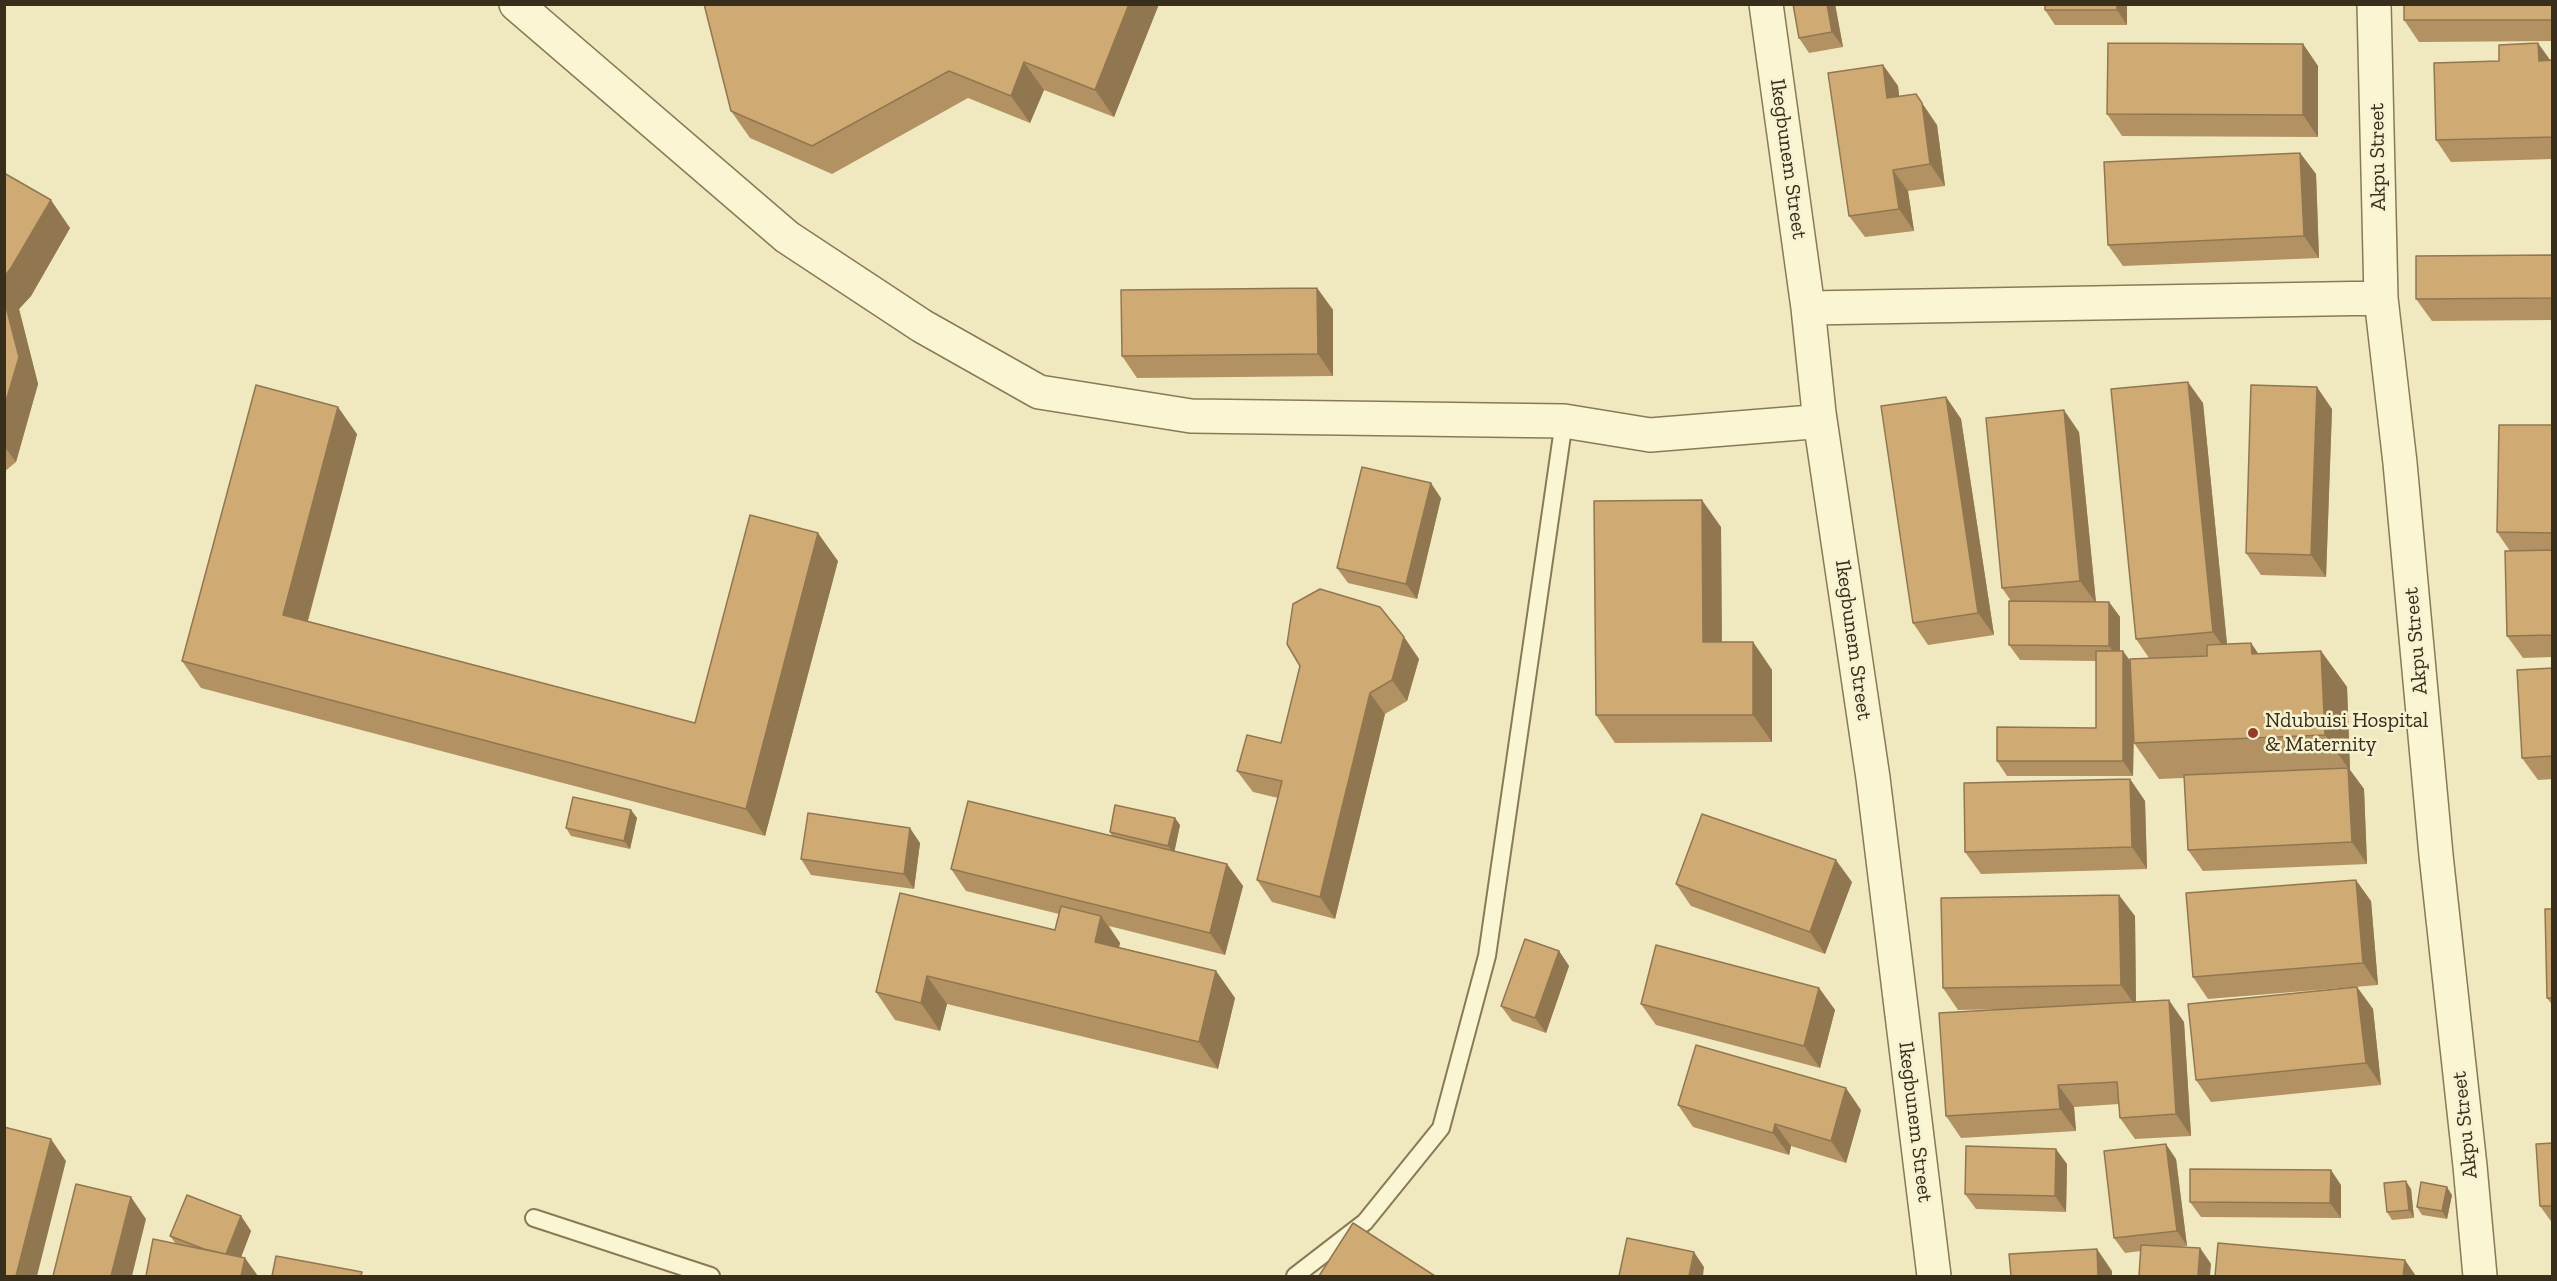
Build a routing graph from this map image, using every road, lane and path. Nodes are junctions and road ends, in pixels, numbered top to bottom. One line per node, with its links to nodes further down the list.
1 (516, 4): 7 (street)
2 (1766, 4): 5 (street, Ikegbunem Street)
3 (2374, 4): 4 (street, Akpu Street)
4 (2381, 298): 5 (street); 12 (street, Akpu Street)
5 (1808, 308): 6 (street, Ikegbunem Street)
6 (1819, 413): 7 (street); 11 (street, Ikegbunem Street)
7 (1564, 421): 10 (lane)
8 (534, 1218): 9 (lane)
9 (711, 1276)
10 (1295, 1276)
11 (1934, 1276)
12 (2480, 1276)

